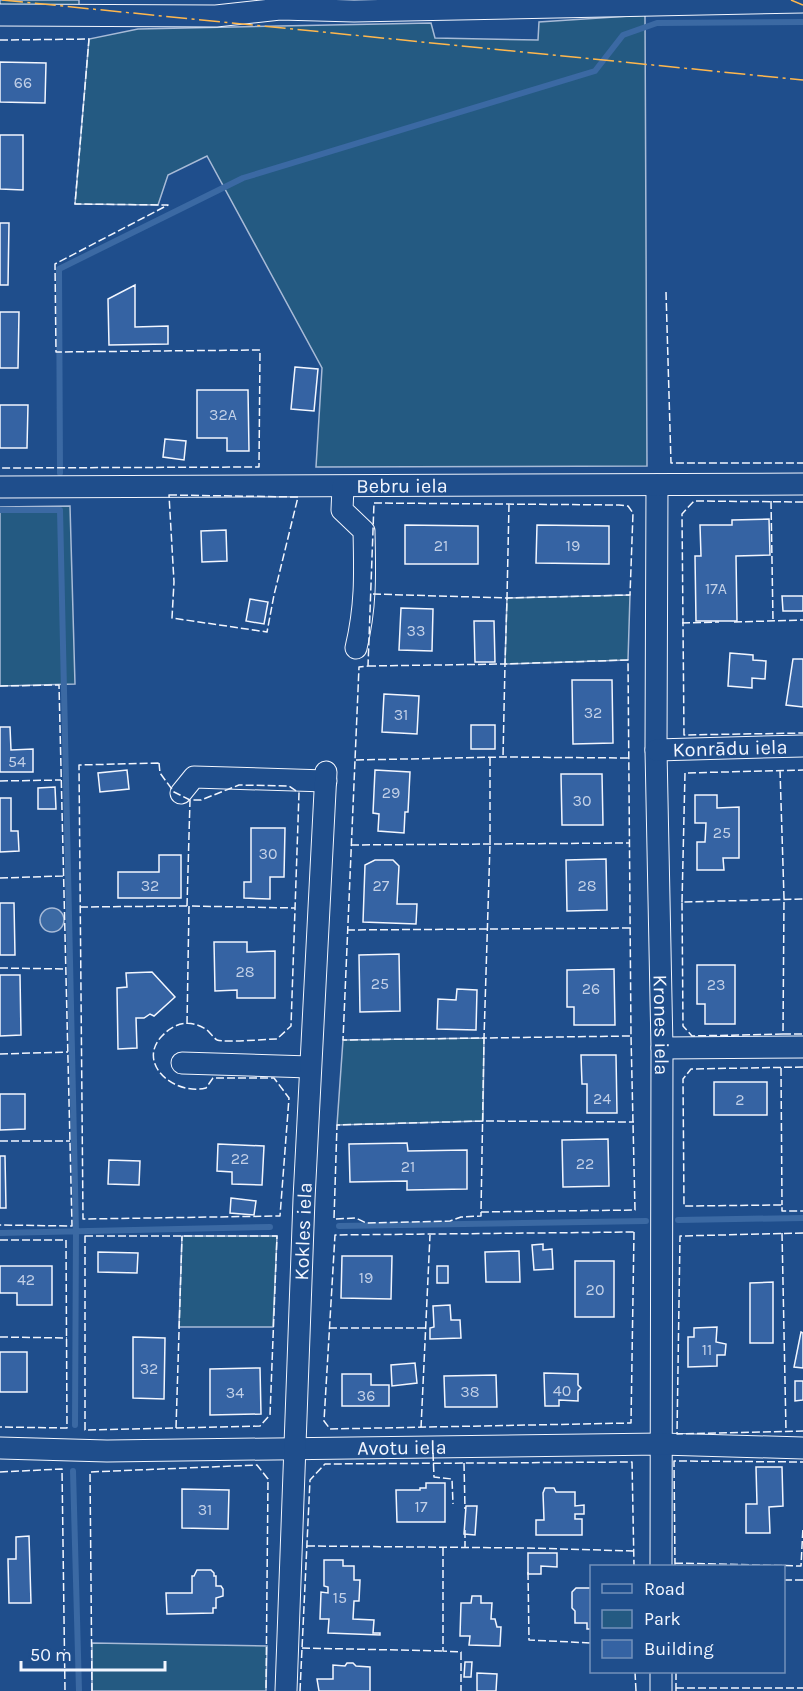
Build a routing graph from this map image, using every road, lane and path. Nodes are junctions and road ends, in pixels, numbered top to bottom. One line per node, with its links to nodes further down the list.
1 (663, 2): 2 (street); 3 (street)
2 (803, 2)
3 (513, 3): 4 (street)
4 (127, 8): 5 (street)
5 (0, 15)
6 (657, 484): 7 (street, Bebru iela); 9 (street, Bebru iela); 12 (street, Krones iela)
7 (803, 484)
8 (0, 487): 9 (street, Bebru iela)
9 (343, 487): 10 (street)
10 (356, 648)
11 (803, 746): 12 (street, Konrādu iela)
12 (656, 750): 15 (street, Krones iela)
13 (181, 792): 17 (street, Kokles iela)
14 (803, 1047): 15 (street)
15 (662, 1048): 18 (street, Krones iela)
16 (182, 1063): 17 (street)
17 (310, 1067): 21 (street, Kokles iela)
18 (661, 1444): 20 (street, Avotu iela); 21 (street, Avotu iela); 22 (street, Krones iela)
19 (0, 1448): 21 (street, Avotu iela)
20 (803, 1448)
21 (294, 1449): 24 (street, Kokles iela)
22 (661, 1565)
23 (661, 1673): 25 (street)
24 (286, 1691)
25 (661, 1691)

